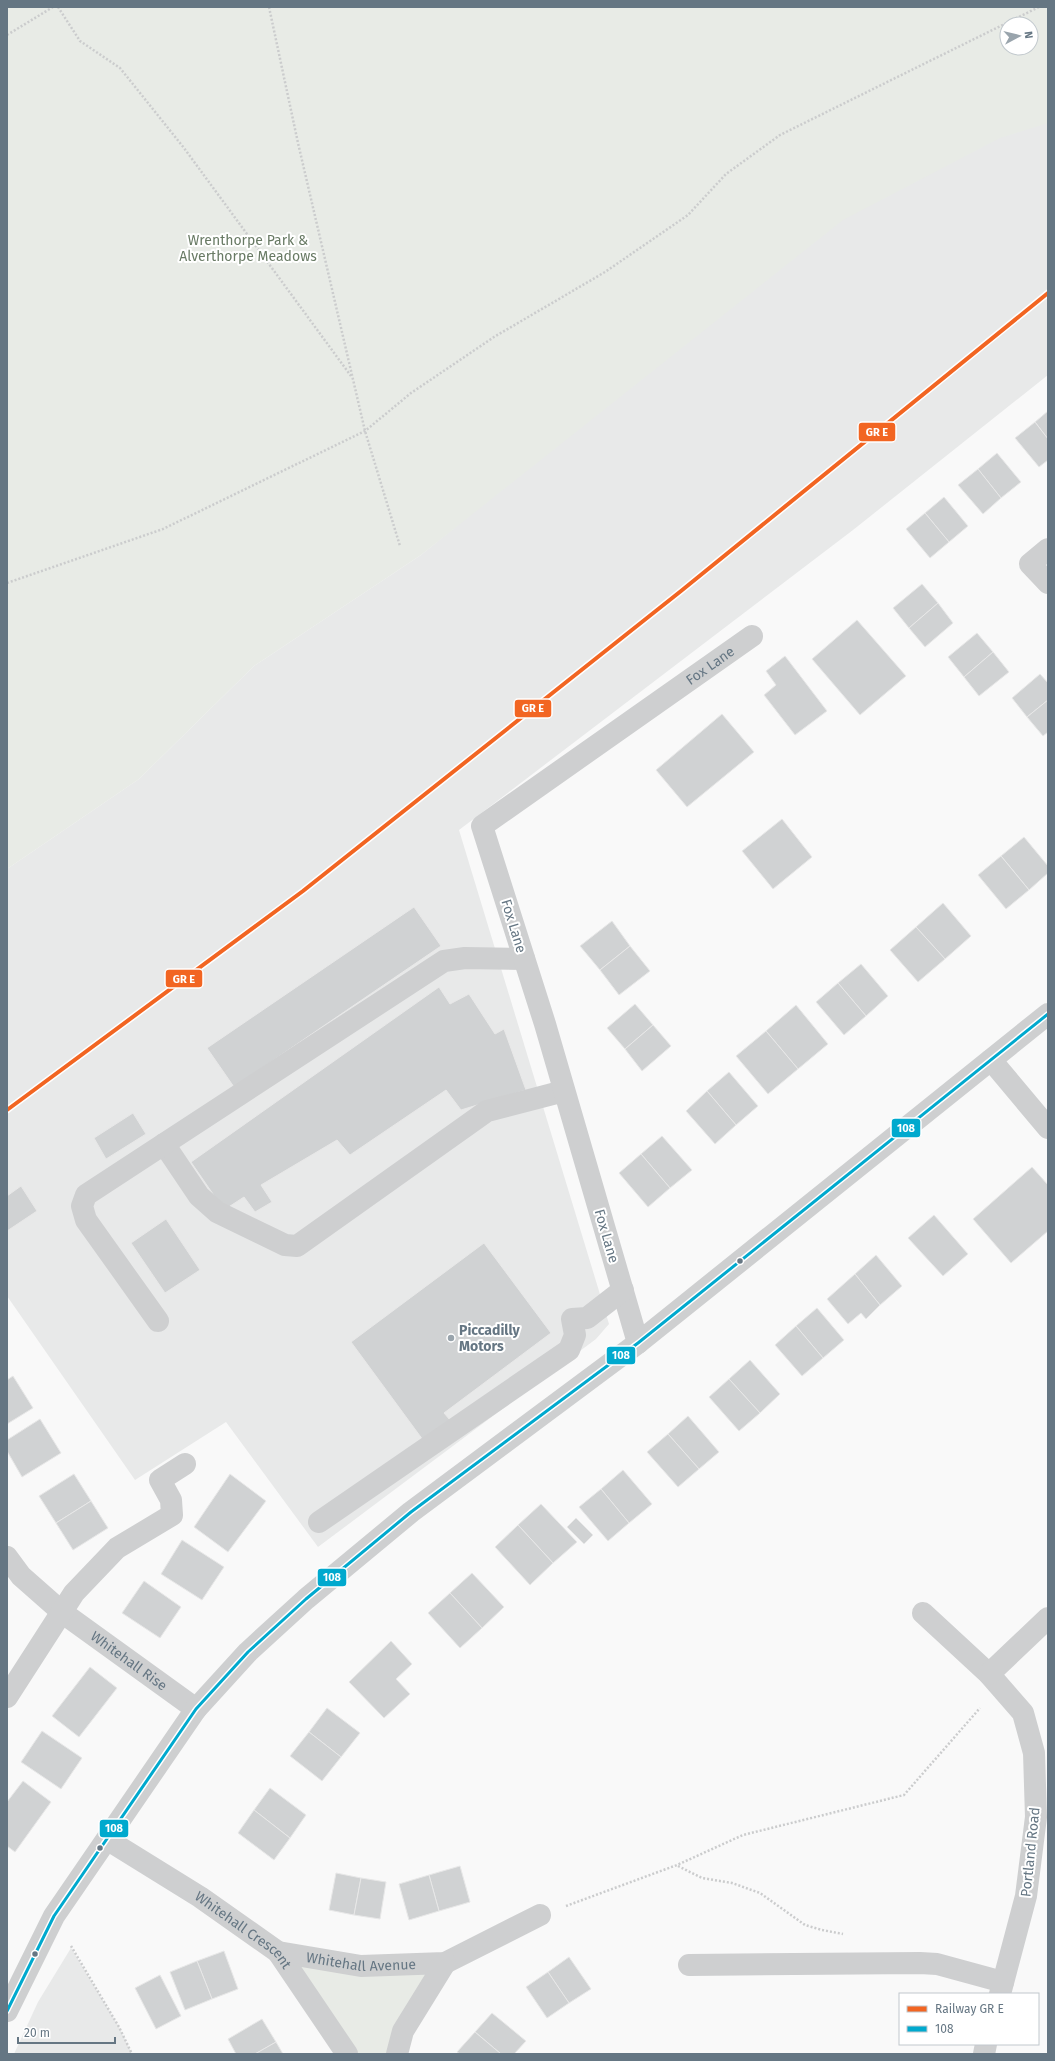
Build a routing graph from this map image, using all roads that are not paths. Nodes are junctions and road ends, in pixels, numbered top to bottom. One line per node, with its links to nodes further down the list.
1 (1048, 549): 2 (street)
2 (1048, 583)
3 (752, 636): 4 (street, Fox Lane)
4 (524, 959): 7 (street, Fox Lane); 9 (street)
5 (1048, 1014): 6 (street)
6 (991, 1060): 8 (street); 12 (street)
7 (564, 1091): 9 (street); 10 (street, Fox Lane)
8 (1048, 1128)
9 (164, 1144): 11 (street)
10 (623, 1290): 12 (street, Fox Lane); 14 (street)
11 (158, 1321)
12 (638, 1343): 21 (street)
13 (185, 1464): 16 (street)
14 (319, 1522)
15 (7, 1557): 16 (street, Whitehall Rise)
16 (62, 1613): 20 (street); 21 (street, Whitehall Rise)
17 (923, 1614): 19 (street, Portland Road)
18 (1048, 1618): 19 (street)
19 (994, 1680): 27 (street, Portland Road)
20 (7, 1697)
21 (196, 1709): 22 (street)
22 (108, 1840): 24 (street, Whitehall Crescent); 28 (street)
23 (540, 1915): 25 (street, Whitehall Avenue)
24 (278, 1952): 25 (street, Whitehall Avenue); 29 (street, Whitehall Crescent)
25 (445, 1963): 30 (street, Whitehall Avenue)
26 (689, 1965): 27 (street)
27 (1002, 1988)
28 (7, 2012)
29 (347, 2054)
30 (397, 2054)

